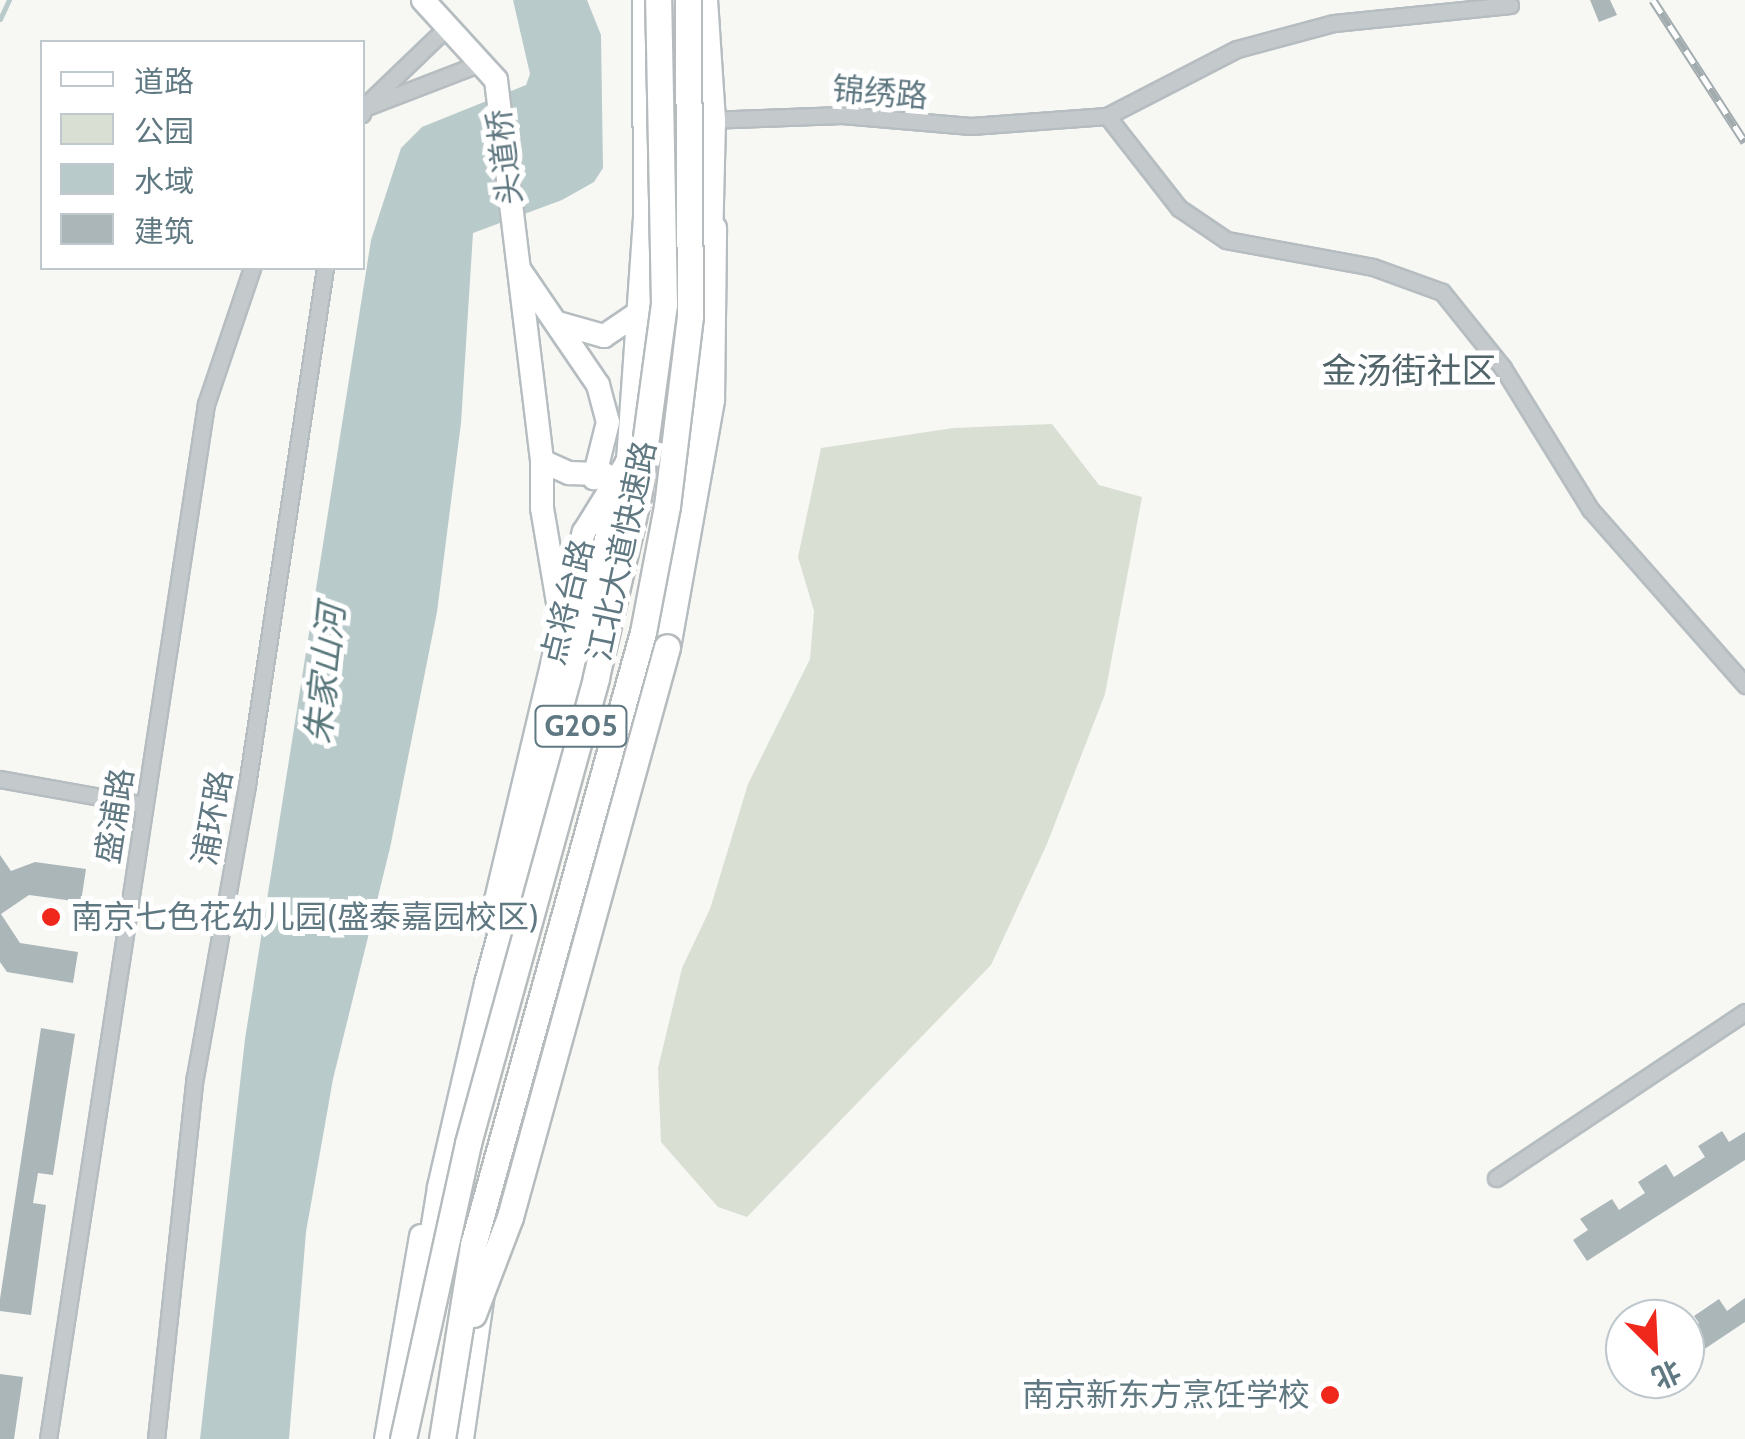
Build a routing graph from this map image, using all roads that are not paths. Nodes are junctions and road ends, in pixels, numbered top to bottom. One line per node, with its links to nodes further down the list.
1 (423, 0): 7 (main road)
2 (644, 0): 13 (main road, 点将台路)
3 (658, 0): 30 (highway, 江北大道快速路 / G205, bridge)
4 (688, 0): 29 (highway, 江北大道快速路 / G205, bridge)
5 (706, 0): 12 (main road)
6 (1510, 5): 11 (street)
7 (449, 25): 8 (main road); 9 (street)
8 (490, 71): 10 (street); 15 (main road, 头道桥)
9 (365, 108)
10 (365, 109)
11 (1108, 116): 12 (street, 锦绣路); 24 (street)
12 (714, 121): 13 (street, 锦绣路); 14 (main road)
13 (647, 122): 18 (main road, 点将台路)
14 (713, 228): 29 (highway, bridge); 34 (main road)
15 (516, 265): 19 (main road); 21 (main road, 头道桥)
16 (251, 270): 26 (street, 盛浦路)
17 (325, 270): 32 (street, 浦环路)
18 (641, 311): 19 (main road); 20 (main road, 点将台路)
19 (555, 322): 22 (main road)
20 (628, 460): 22 (main road); 23 (main road, 点将台路); 30 (highway, bridge)
21 (542, 461): 22 (main road); 23 (main road, 头道桥)
22 (594, 478)
23 (560, 614): 30 (main road, 点将台路)
24 (1745, 685)
25 (0, 779): 26 (street)
26 (144, 805): 31 (street, 盛浦路)
27 (1745, 1012): 28 (street)
28 (1496, 1178)
29 (456, 1360): 33 (highway, 江北大道快速路 / G205, bridge)
30 (398, 1435)
31 (48, 1439)
32 (156, 1439)
33 (442, 1439)
34 (462, 1439)

